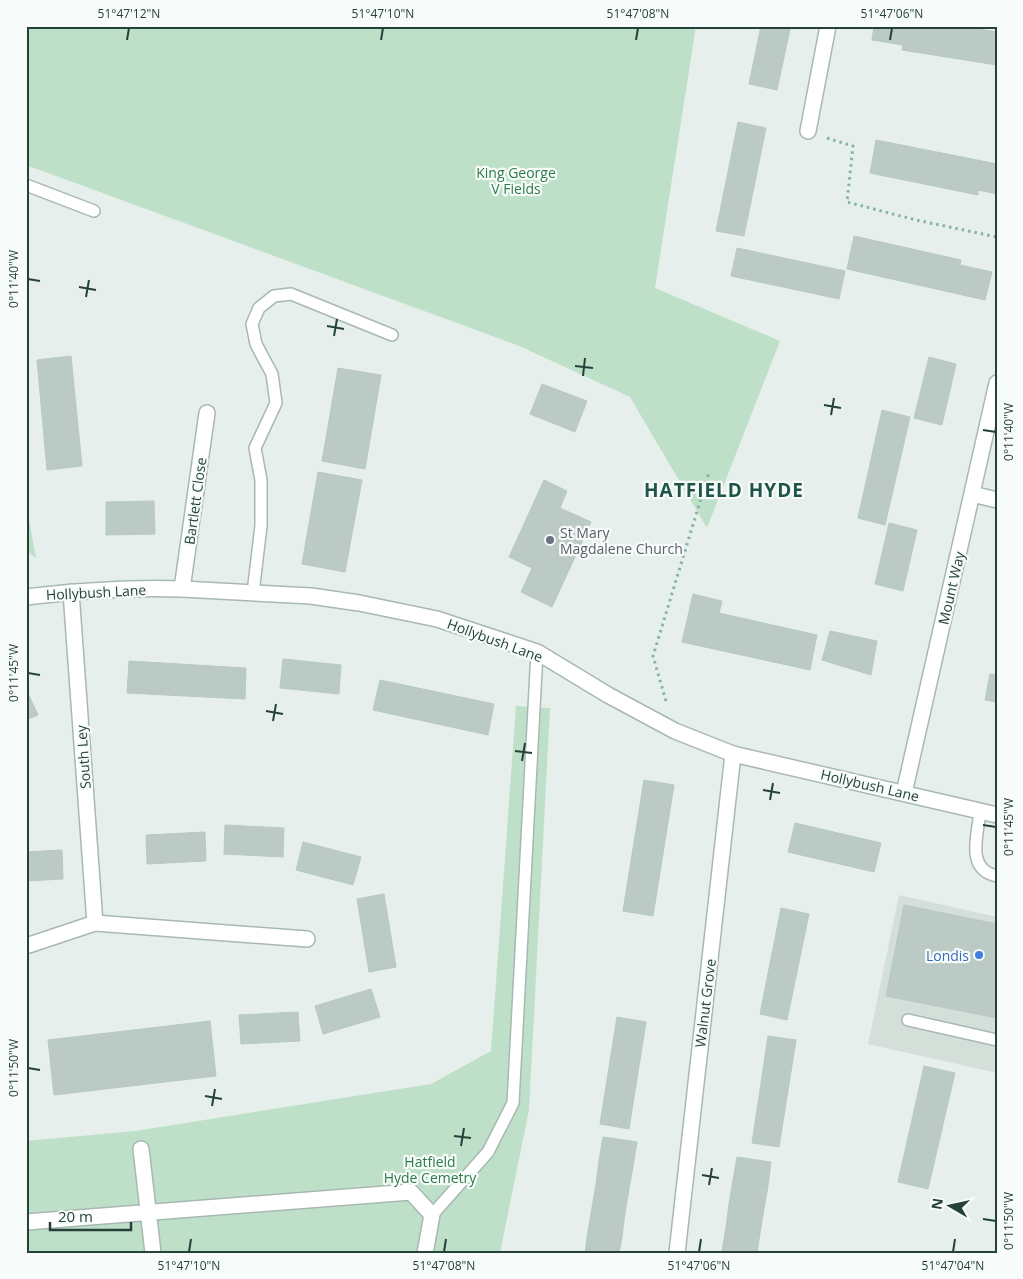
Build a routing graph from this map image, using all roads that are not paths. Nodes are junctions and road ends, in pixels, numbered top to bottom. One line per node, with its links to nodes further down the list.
1 (828, 26): 2 (street)
2 (808, 131)
3 (26, 185): 4 (lane)
4 (94, 211)
5 (392, 335): 12 (lane)
6 (997, 383): 8 (street, Mount Way)
7 (207, 413): 10 (street, Bartlett Close)
8 (972, 494): 9 (street); 16 (street, Mount Way)
9 (997, 500)
10 (182, 589): 11 (street, Hollybush Lane); 12 (street, Hollybush Lane)
11 (71, 592): 13 (street, Hollybush Lane); 20 (street, South Ley)
12 (253, 593): 14 (street, Hollybush Lane)
13 (26, 597)
14 (537, 652): 15 (street, Hollybush Lane); 27 (lane)
15 (733, 754): 16 (street, Hollybush Lane); 31 (street, Walnut Grove)
16 (904, 793): 17 (street, Hollybush Lane)
17 (980, 811): 18 (street, Hollybush Lane); 19 (lane)
18 (997, 815)
19 (997, 876)
20 (95, 923): 21 (street); 22 (street)
21 (307, 939)
22 (26, 946)
23 (908, 1020): 24 (lane)
24 (997, 1040)
25 (141, 1149): 26 (street)
26 (148, 1212): 27 (street); 28 (street); 29 (street)
27 (432, 1215): 30 (street)
28 (26, 1222)
29 (153, 1253)
30 (425, 1253)
31 (676, 1253)

